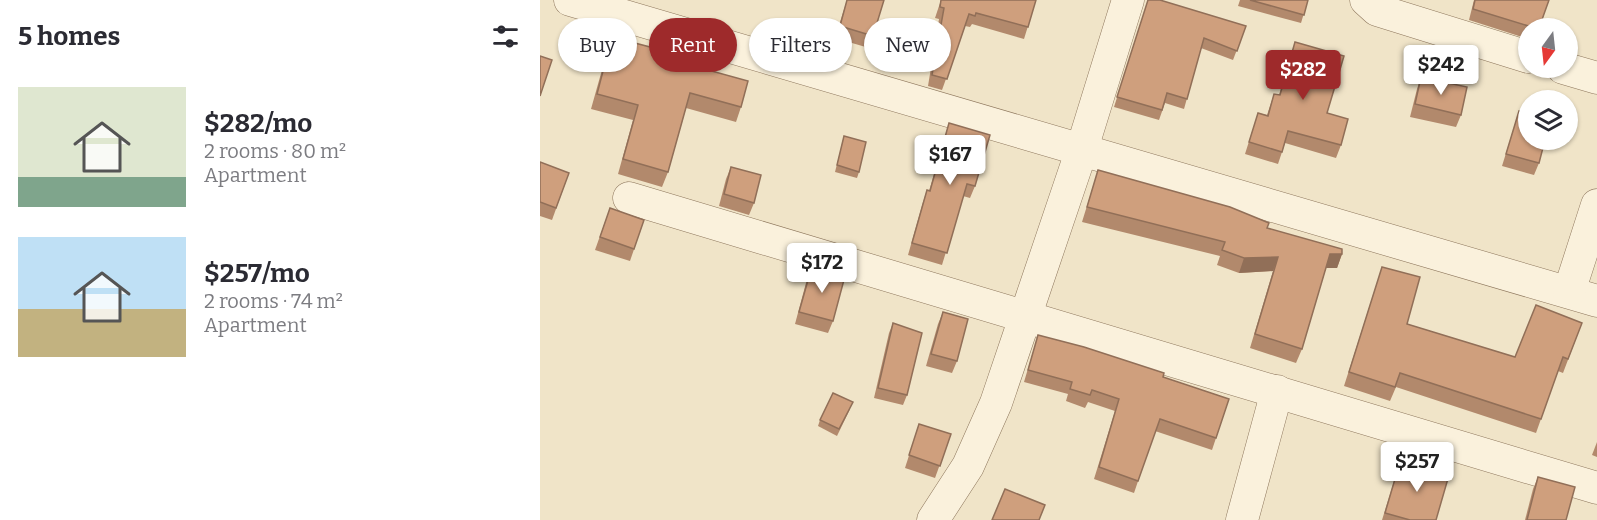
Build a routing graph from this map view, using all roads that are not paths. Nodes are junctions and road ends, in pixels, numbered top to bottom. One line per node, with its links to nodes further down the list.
1 (570, 0): 7 (street)
2 (1128, 0): 7 (street)
3 (1366, 0): 4 (street)
4 (1518, 54)
5 (1578, 72): 6 (street)
6 (1597, 78)
7 (1081, 152): 10 (street); 11 (street)
8 (629, 198): 11 (street)
9 (1597, 205): 10 (street)
10 (1583, 296)
11 (1024, 316): 12 (street); 14 (street)
12 (1277, 391): 13 (street); 15 (street)
13 (1597, 488)
14 (933, 520)
15 (1242, 520)

